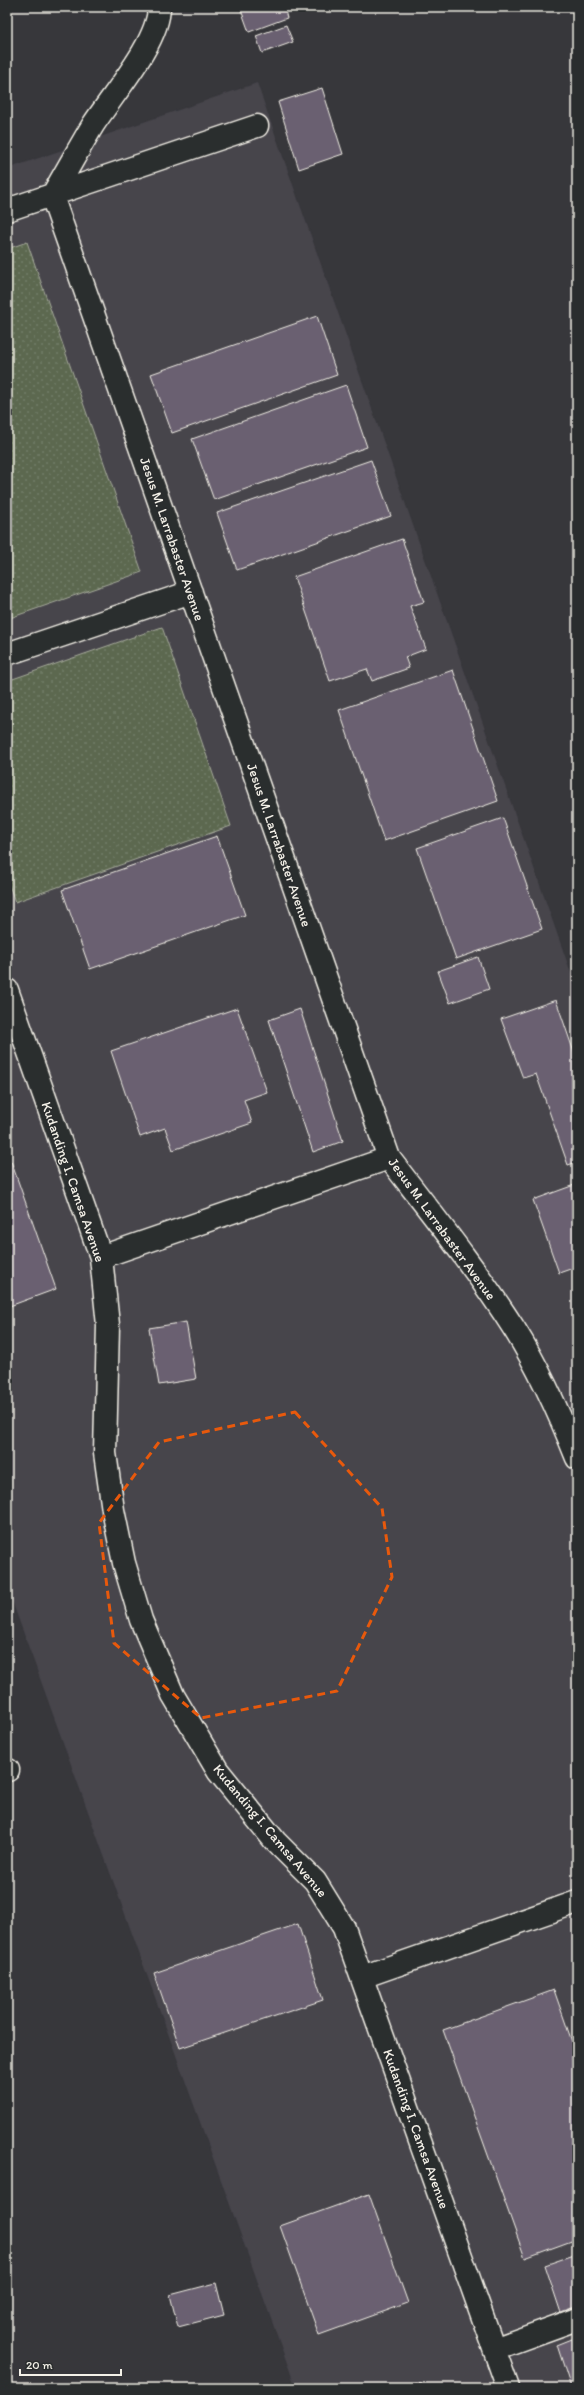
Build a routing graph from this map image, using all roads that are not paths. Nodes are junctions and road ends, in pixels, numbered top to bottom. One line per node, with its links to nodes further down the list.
1 (159, 7): 3 (street)
2 (257, 126): 3 (street)
3 (52, 196): 4 (street); 5 (street, Jesus M. Larrabaster Avenue)
4 (7, 210)
5 (190, 592): 6 (street); 8 (street, Jesus M. Larrabaster Avenue)
6 (7, 654)
7 (7, 990): 9 (street, Kudanding I. Camsa Avenue)
8 (389, 1158): 9 (street); 10 (street, Jesus M. Larrabaster Avenue)
9 (101, 1257): 12 (street, Kudanding I. Camsa Avenue)
10 (577, 1458)
11 (577, 1902): 12 (street)
12 (362, 1977): 14 (street, Kudanding I. Camsa Avenue)
13 (577, 2319): 14 (street)
14 (494, 2349): 15 (street, Kudanding I. Camsa Avenue)
15 (508, 2388)

